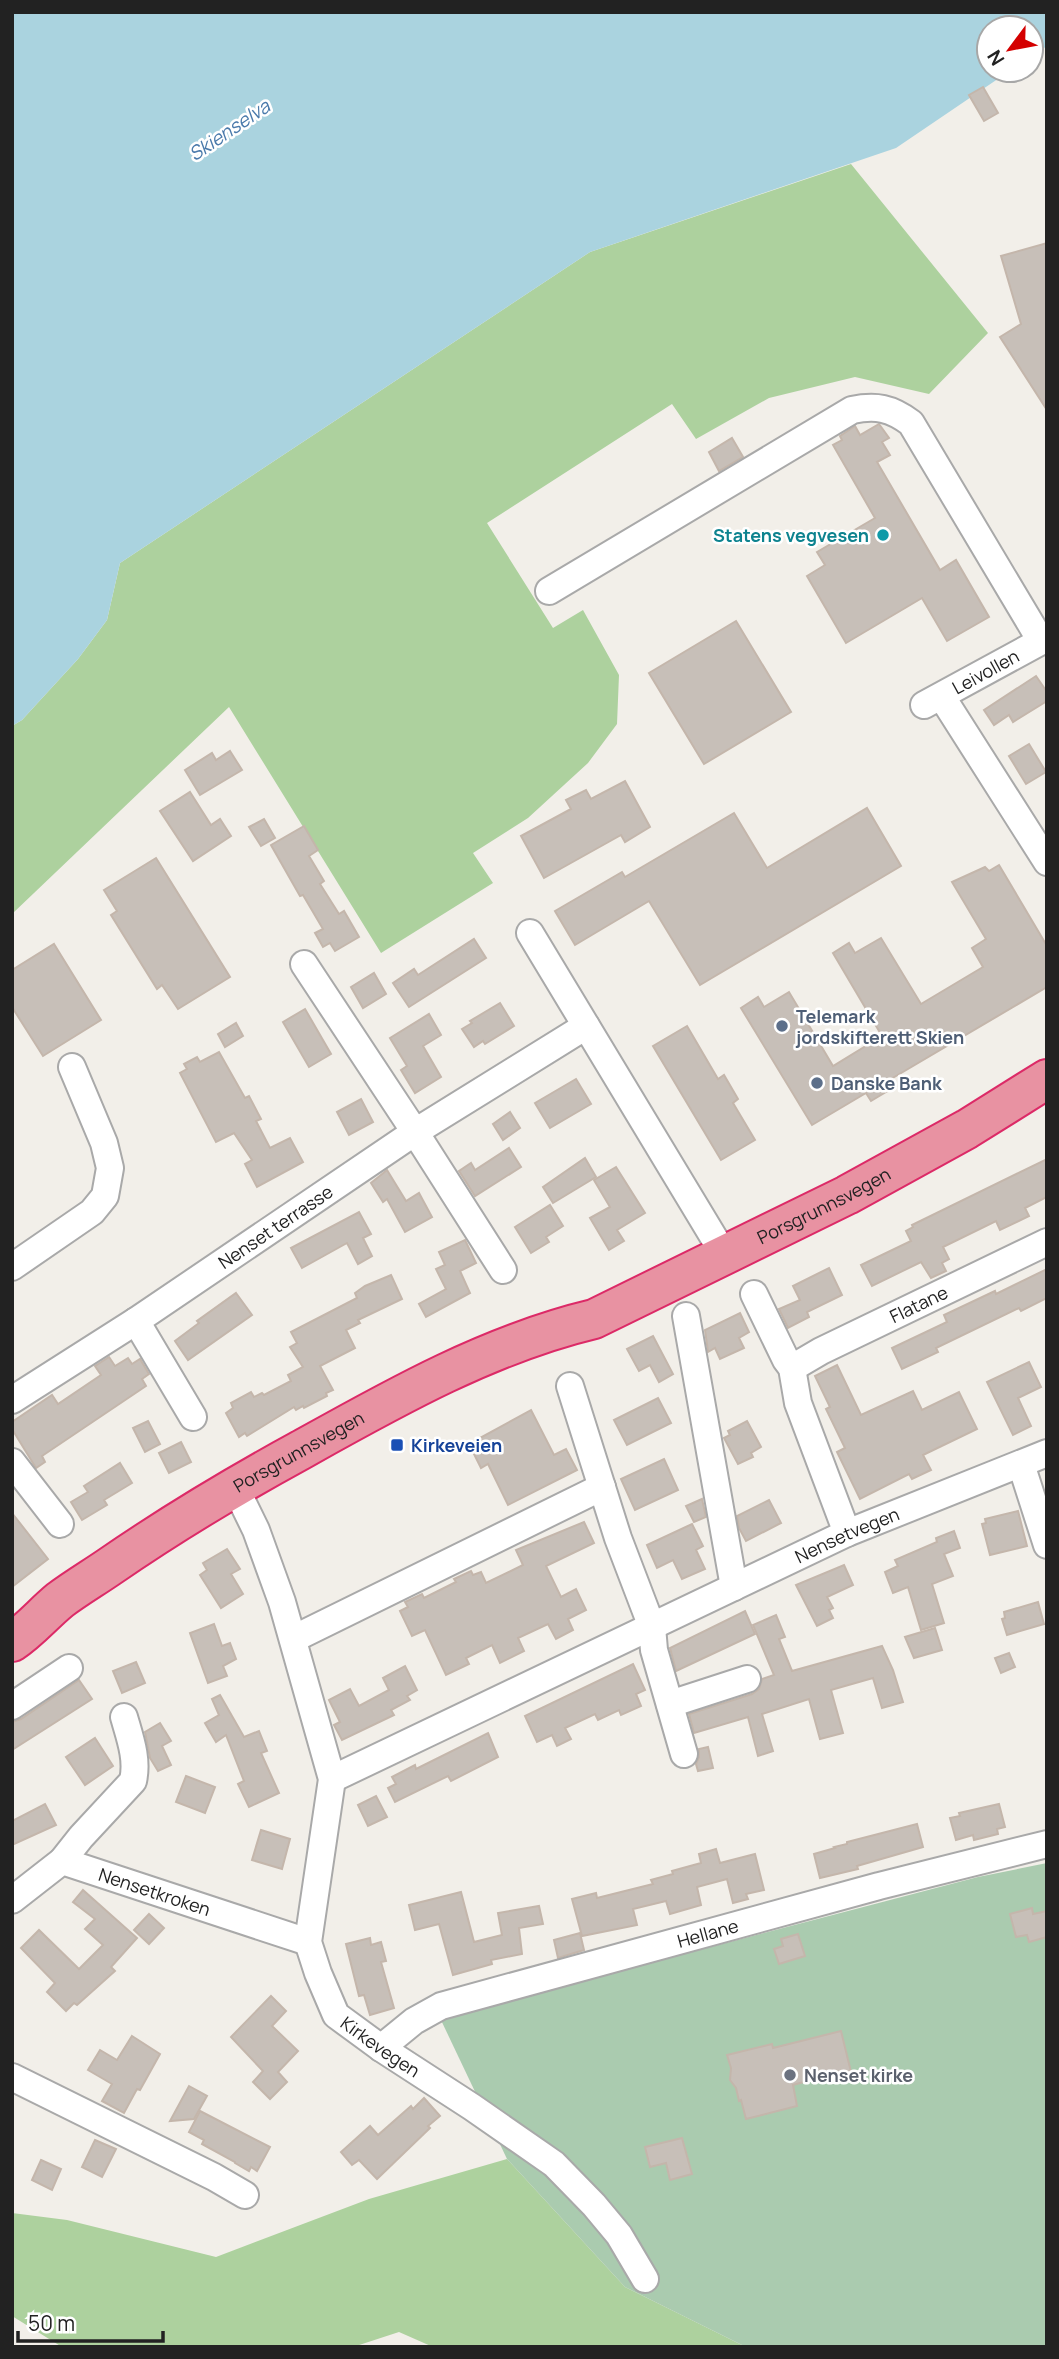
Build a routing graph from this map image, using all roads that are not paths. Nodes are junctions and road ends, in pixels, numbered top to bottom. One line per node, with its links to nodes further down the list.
1 (549, 591): 2 (street)
2 (1044, 640): 3 (street, Leivollen)
3 (1047, 862)
4 (530, 933): 6 (street)
5 (304, 964): 9 (street)
6 (586, 1026): 9 (street, Nenset terrasse); 11 (street)
7 (72, 1067): 12 (street)
8 (1047, 1079): 11 (highway, Porsgrunnsvegen)
9 (415, 1132): 13 (street); 16 (street, Nenset terrasse)
10 (1047, 1242): 17 (street, Flatane)
11 (725, 1256): 25 (highway, Porsgrunnsvegen)
12 (12, 1267)
13 (503, 1270)
14 (754, 1294): 17 (street)
15 (686, 1317): 29 (street)
16 (136, 1321): 19 (street, Nenset terrasse); 20 (street)
17 (792, 1368): 27 (street)
18 (570, 1386): 24 (street)
19 (12, 1400)
20 (193, 1417)
21 (1047, 1453): 23 (street, Nensetvegen)
22 (12, 1462): 26 (street)
23 (1021, 1464): 27 (street, Nensetvegen); 28 (street)
24 (602, 1487): 30 (street); 32 (street)
25 (241, 1497): 31 (highway, Porsgrunnsvegen); 32 (street, Kirkevegen)
26 (60, 1524)
27 (847, 1534): 29 (street, Nensetvegen)
28 (1047, 1545)
29 (734, 1587): 30 (street, Nensetvegen)
30 (652, 1627): 35 (street); 39 (street, Nensetvegen)
31 (21, 1636)
32 (293, 1639): 39 (street, Kirkevegen)
33 (69, 1668): 36 (street)
34 (747, 1679): 35 (street)
35 (670, 1704): 38 (street)
36 (12, 1706)
37 (124, 1717): 41 (street)
38 (684, 1754)
39 (332, 1779): 43 (street, Kirkevegen)
40 (1047, 1844): 44 (street, Hellane)
41 (62, 1861): 42 (street); 43 (street, Nensetkroken)
42 (17, 1888)
43 (308, 1942): 44 (street, Kirkevegen)
44 (381, 2048): 47 (street, Kirkevegen)
45 (12, 2077): 46 (street)
46 (245, 2195)
47 (645, 2279)

